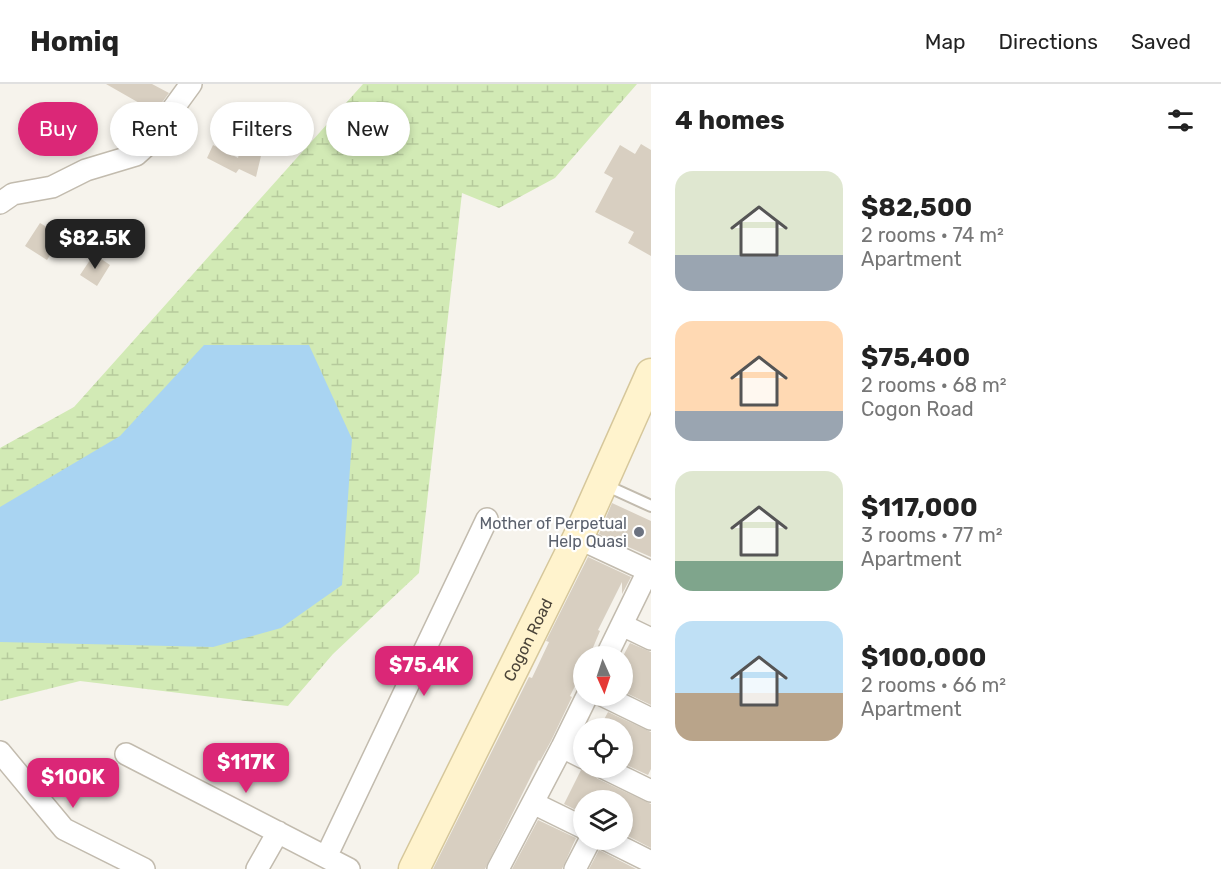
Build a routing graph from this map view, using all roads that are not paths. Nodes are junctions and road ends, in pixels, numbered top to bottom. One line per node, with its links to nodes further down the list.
1 (191, 84): 2 (street)
2 (0, 203)
3 (651, 374): 4 (street, Cogon Road)
4 (602, 484): 5 (lane); 7 (street, Cogon Road)
5 (651, 506)
6 (487, 519): 26 (street)
7 (578, 538): 8 (street); 31 (street, Cogon Road)
8 (649, 572): 9 (street)
9 (622, 625): 10 (street); 11 (street)
10 (651, 639)
11 (612, 646)
12 (582, 706): 15 (street)
13 (624, 706): 14 (street)
14 (651, 719)
15 (562, 747): 17 (street); 21 (street)
16 (0, 752): 28 (street)
17 (573, 752)
18 (126, 754): 23 (street)
19 (624, 778): 20 (street)
20 (651, 791)
21 (533, 803): 22 (street); 32 (street)
22 (573, 823)
23 (278, 832): 26 (street); 29 (street)
24 (585, 850): 33 (street)
25 (627, 850): 27 (street)
26 (326, 857): 30 (street)
27 (651, 862)
28 (144, 869)
29 (257, 869)
30 (349, 869)
31 (414, 869)
32 (498, 869)
33 (575, 869)

